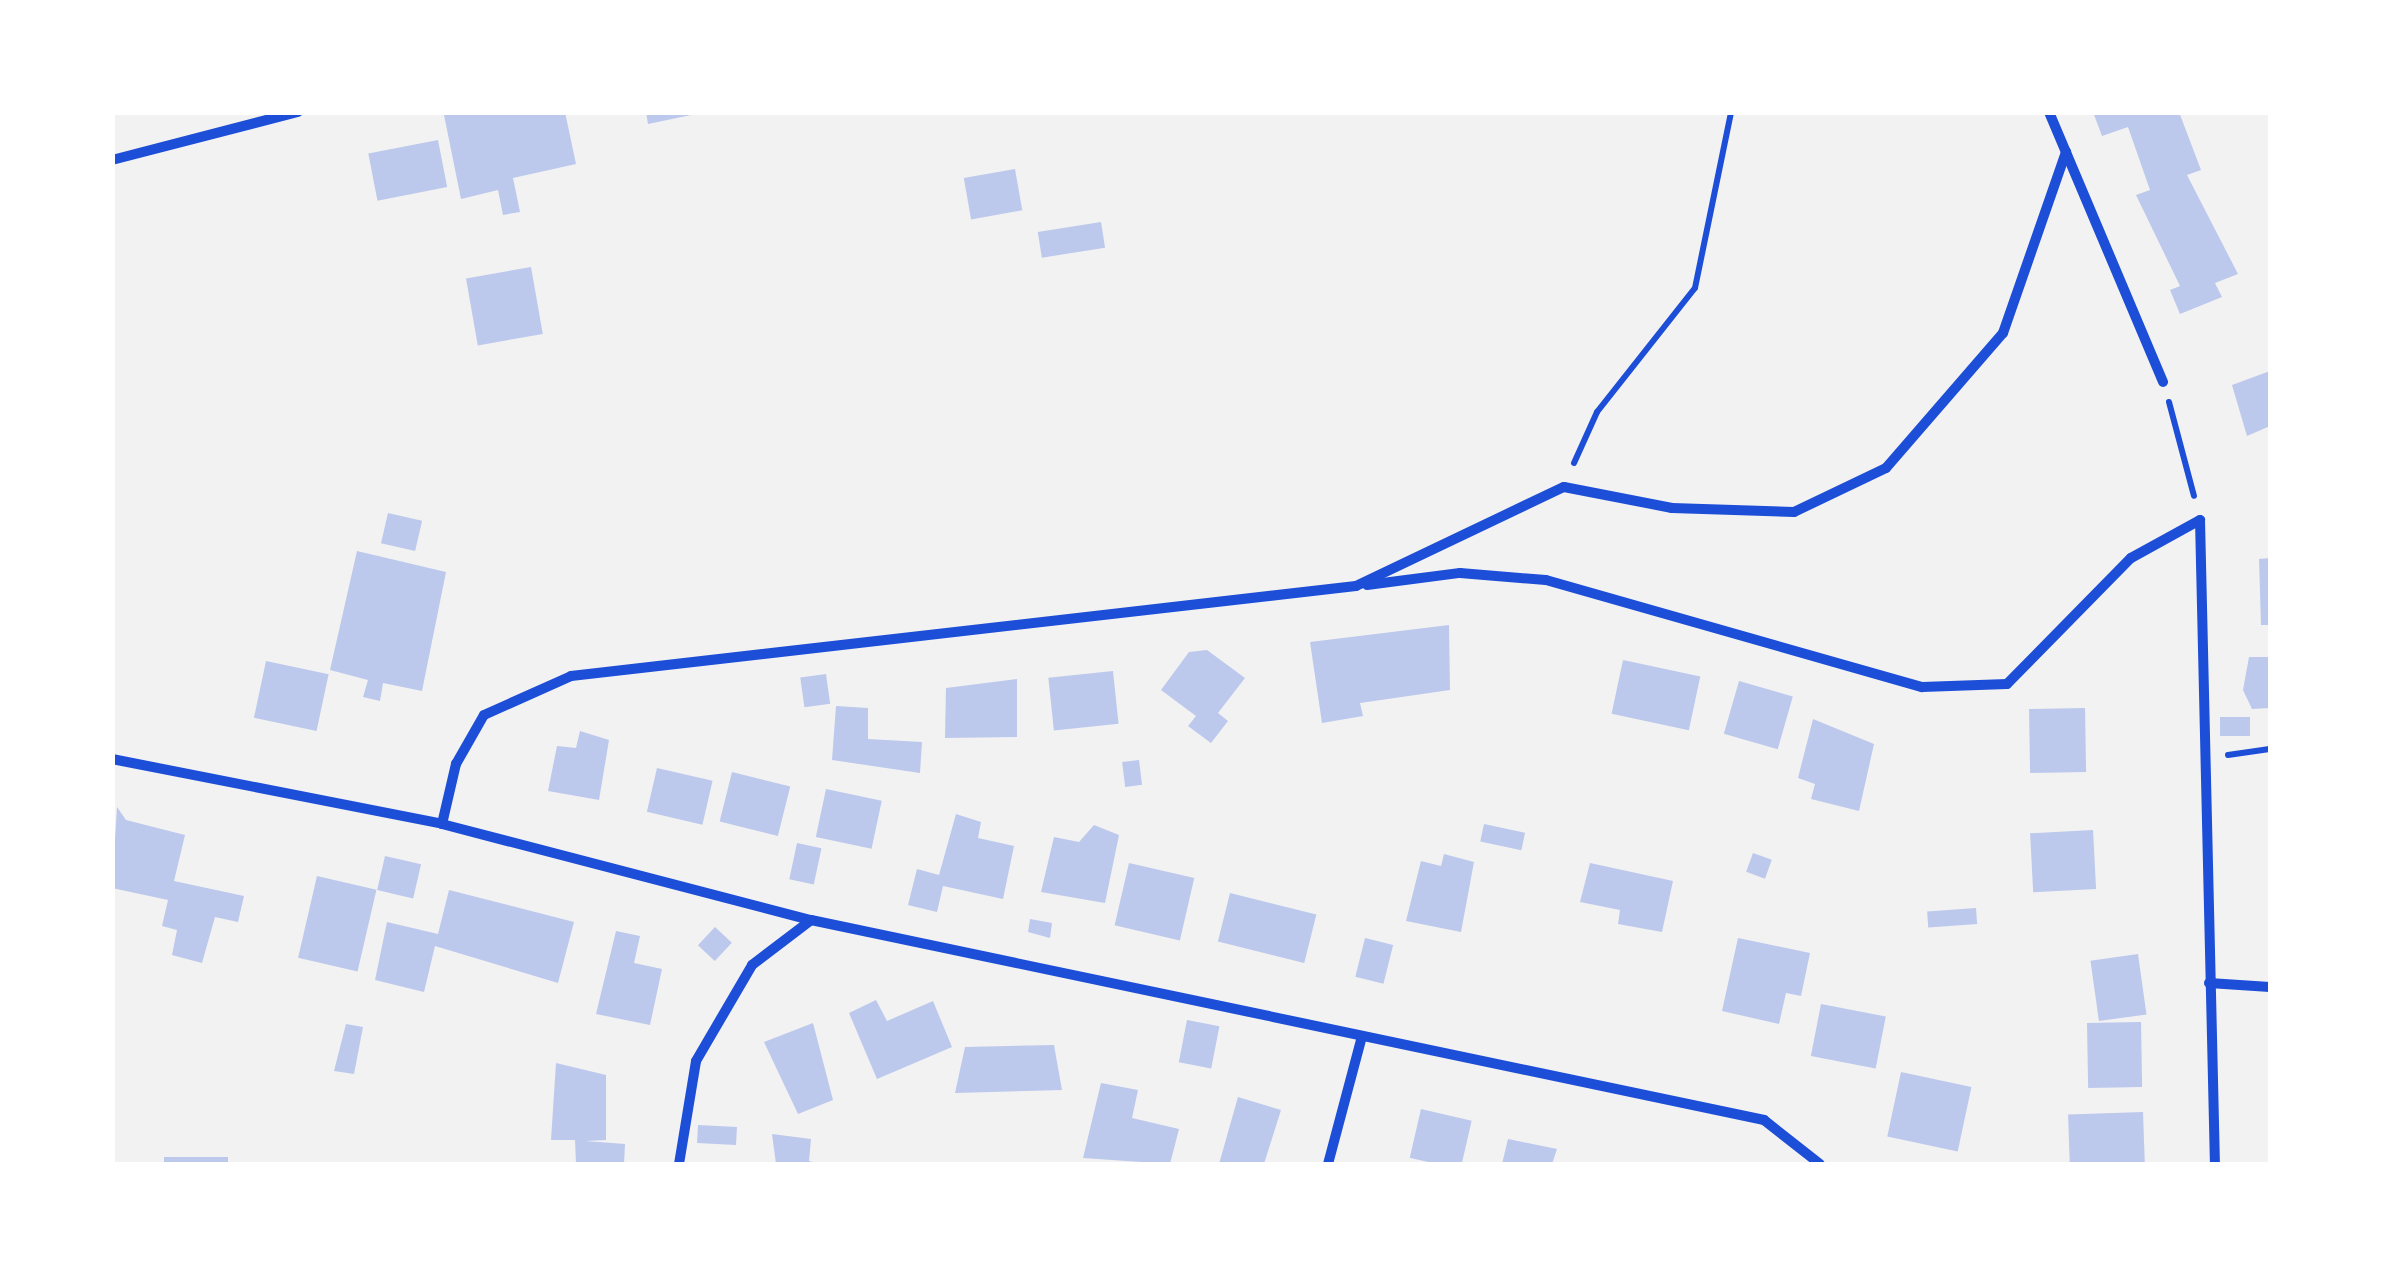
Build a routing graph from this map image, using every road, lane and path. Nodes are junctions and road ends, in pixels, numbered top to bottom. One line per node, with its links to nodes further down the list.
1 (298, 112): 5 (street)
2 (1731, 112): 7 (path)
3 (2049, 112): 4 (street)
4 (2066, 152): 6 (street); 7 (street)
5 (112, 160)
6 (2163, 382): 8 (path)
7 (1564, 487): 9 (street)
8 (2200, 520): 9 (street); 11 (street)
9 (1356, 586): 13 (street)
10 (2270, 749): 11 (path)
11 (2207, 758): 15 (street)
12 (112, 759): 13 (street)
13 (442, 824): 14 (street)
14 (811, 920): 17 (street); 18 (street)
15 (2209, 983): 16 (street); 21 (street)
16 (2270, 987)
17 (1362, 1036): 19 (street); 20 (street)
18 (679, 1164)
19 (1328, 1164)
20 (1820, 1164)
21 (2215, 1164)

